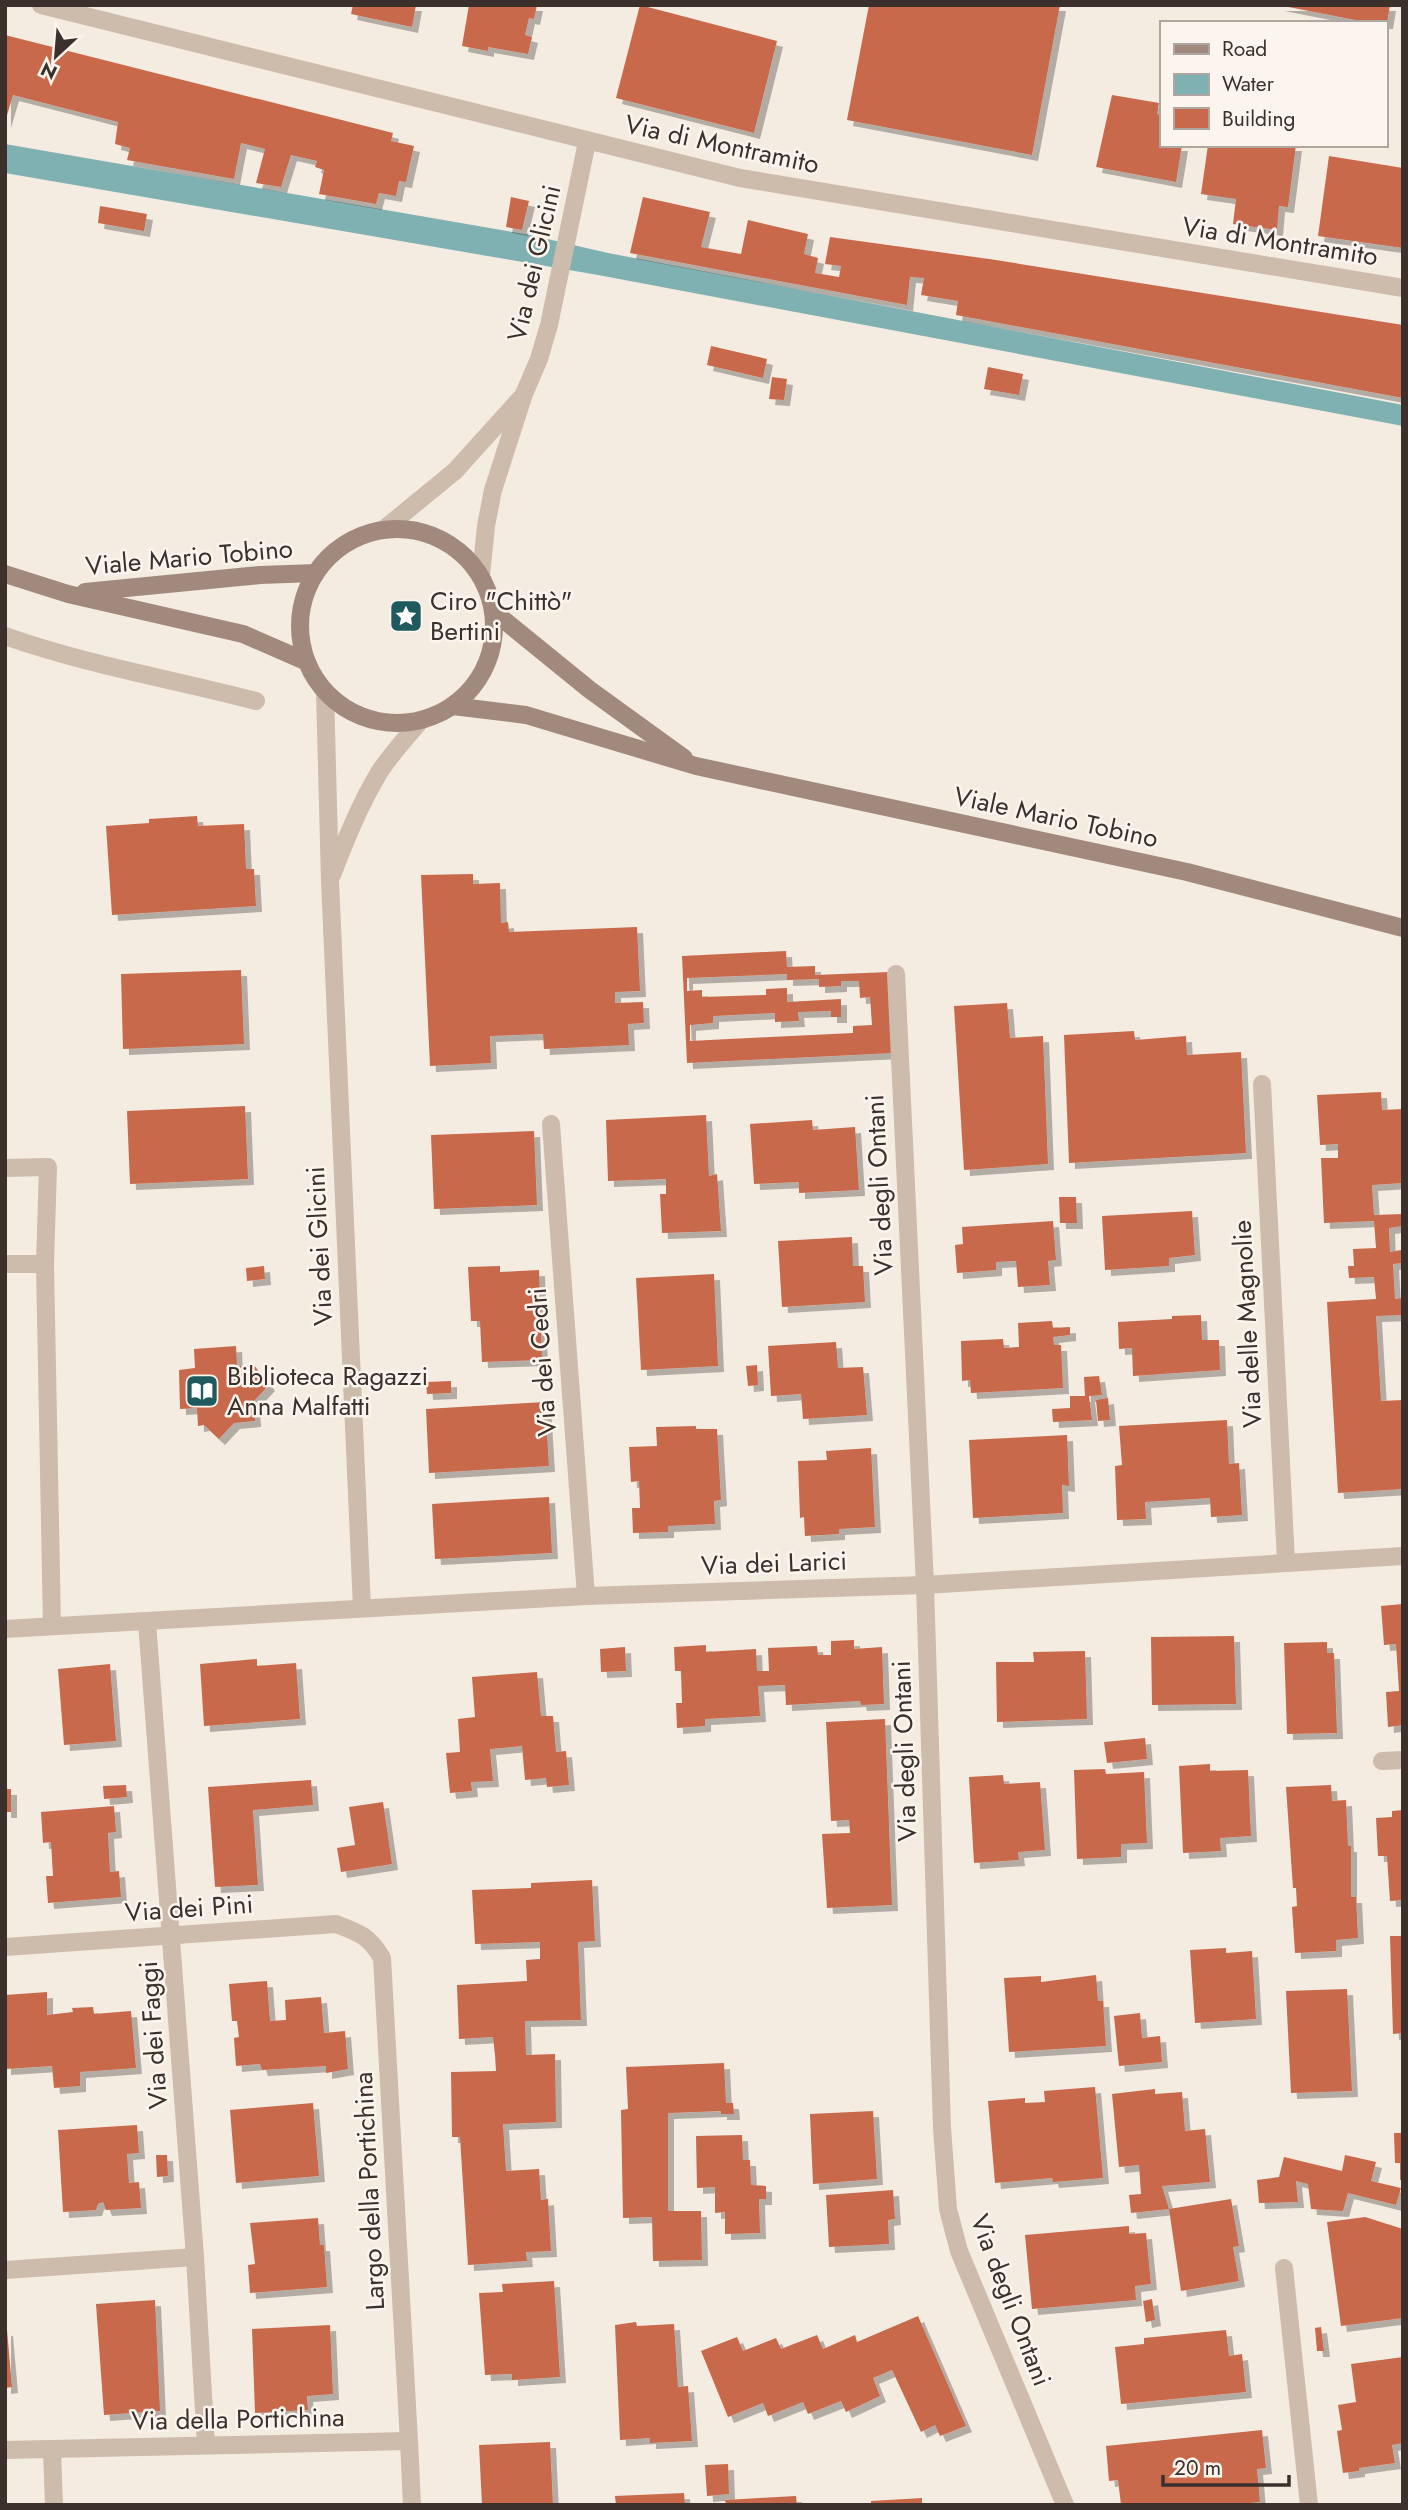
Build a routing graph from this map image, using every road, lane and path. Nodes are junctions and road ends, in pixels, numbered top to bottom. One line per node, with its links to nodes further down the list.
1 (41, 5): 2 (street, Via di Montramito)
2 (587, 142): 3 (street, Via di Montramito); 4 (street, Via dei Glicini)
3 (1403, 288)
4 (524, 394): 5 (street, Via dei Glicini); 8 (street, Via dei Glicini)
5 (383, 530): 6 (main road); 8 (main road)
6 (316, 573): 9 (main road, Viale Mario Tobino); 12 (main road)
7 (5, 574): 9 (main road, Viale Mario Tobino)
8 (481, 575): 10 (main road)
9 (68, 594): 12 (main road, Viale Mario Tobino)
10 (494, 612): 15 (main road); 17 (main road, Viale Mario Tobino)
11 (5, 636): 14 (street)
12 (305, 661): 13 (main road)
13 (325, 691): 16 (main road); 18 (street, Via dei Glicini)
14 (256, 701)
15 (453, 706): 16 (main road); 17 (main road, Viale Mario Tobino)
16 (421, 720): 18 (street, Via dei Glicini)
17 (696, 766): 19 (main road, Viale Mario Tobino)
18 (330, 881): 30 (street, Via dei Glicini)
19 (1403, 928)
20 (896, 974): 28 (street, Via degli Ontani)
21 (1262, 1084): 27 (street, Via delle Magnolie)
22 (551, 1124): 29 (street, Via dei Cedri)
23 (5, 1168): 25 (street)
24 (5, 1264): 25 (street)
25 (45, 1264): 32 (street)
26 (1403, 1556): 27 (street, Via dei Larici)
27 (1286, 1562): 28 (street, Via dei Larici)
28 (925, 1585): 29 (street, Via dei Larici); 48 (street, Via degli Ontani)
29 (586, 1595): 30 (street, Via dei Larici)
30 (362, 1608): 31 (street, Via dei Larici)
31 (147, 1622): 32 (street, Via dei Larici); 36 (street, Via dei Faggi)
32 (52, 1626): 33 (street, Via dei Larici)
33 (5, 1629)
34 (1403, 1760): 35 (street)
35 (1382, 1761)
36 (172, 1936): 37 (street, Via dei Pini); 38 (street, Via dei Pini); 39 (street, Via dei Faggi)
37 (372, 1941): 42 (street, Largo della Portichina)
38 (5, 1947)
39 (195, 2258): 41 (street); 43 (street, Via dei Faggi)
40 (1284, 2268): 49 (street)
41 (5, 2270)
42 (409, 2441): 43 (street, Via della Portichina); 47 (street)
43 (206, 2445): 45 (street, Via della Portichina)
44 (5, 2450): 45 (street, Via della Portichina)
45 (52, 2451): 46 (street)
46 (54, 2505)
47 (412, 2505)
48 (1065, 2505)
49 (1309, 2505)

